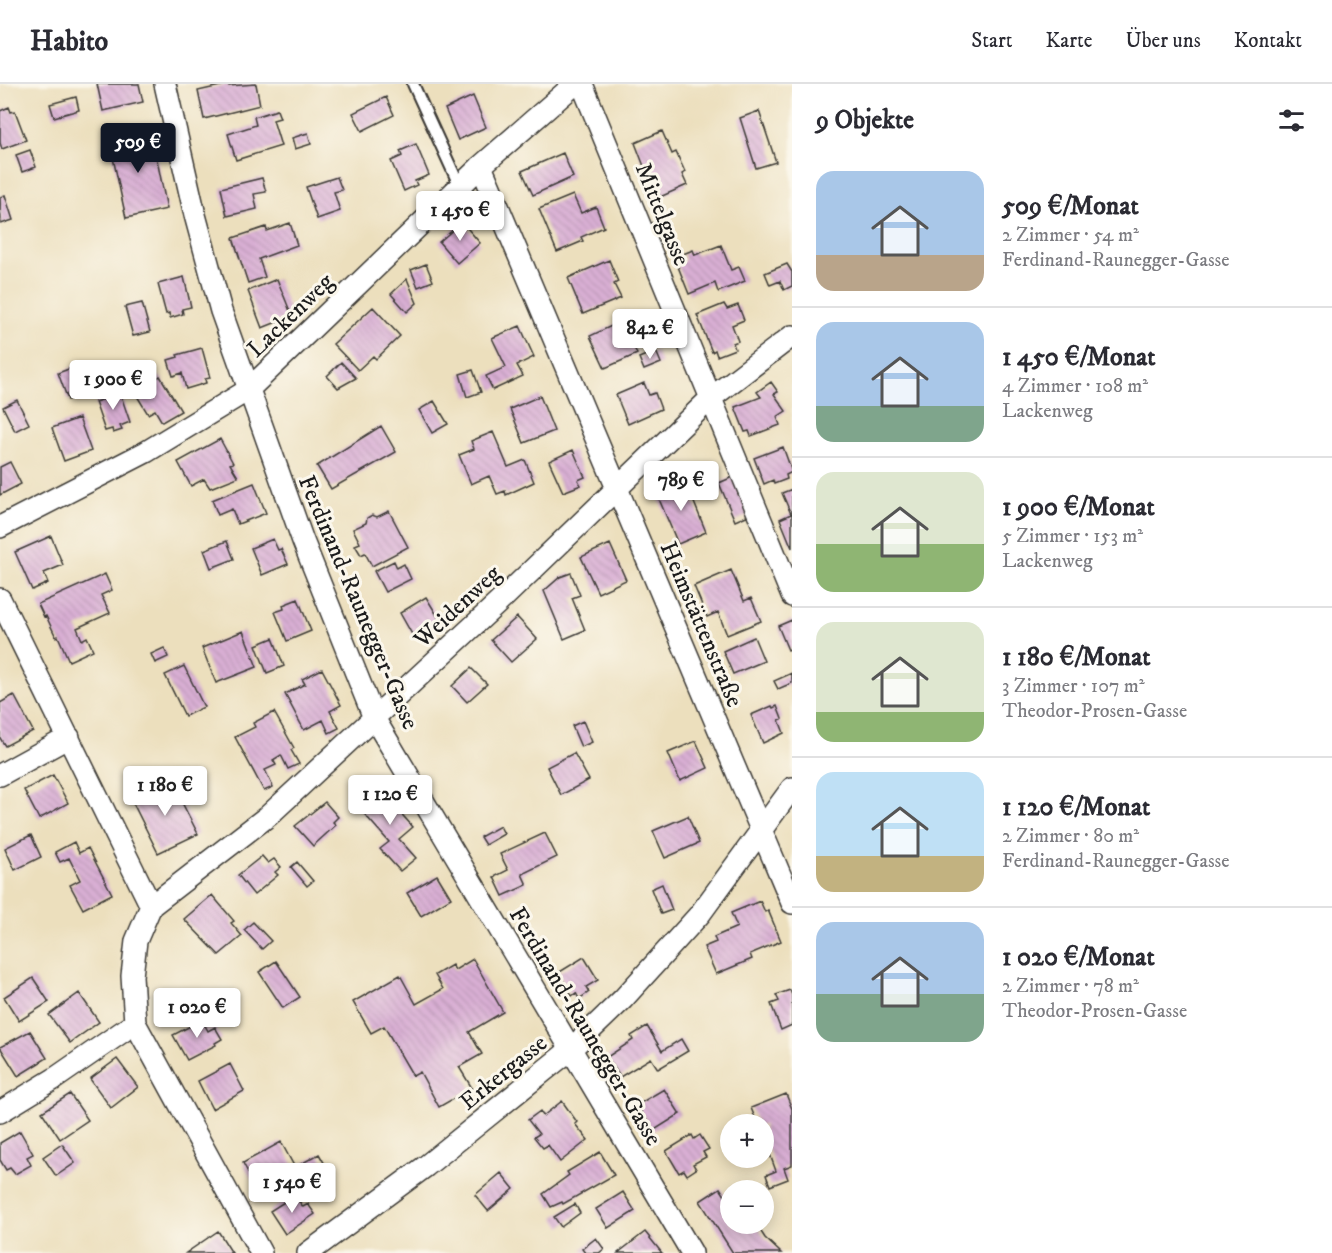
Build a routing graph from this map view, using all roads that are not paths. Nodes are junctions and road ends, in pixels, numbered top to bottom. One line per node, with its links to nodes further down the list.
1 (165, 84): 8 (street, Ferdinand-Raunegger-Gasse)
2 (413, 84): 6 (lane)
3 (574, 84): 5 (street, Lackenweg)
4 (582, 84): 9 (street, Mittelgasse)
5 (481, 166): 6 (street, Lackenweg); 10 (street, Heimstättenstraße)
6 (460, 187): 8 (street, Lackenweg)
7 (792, 336): 9 (street, Weidenweg)
8 (248, 390): 11 (street, Lackenweg); 14 (street, Ferdinand-Raunegger-Gasse)
9 (711, 398): 10 (street, Weidenweg); 12 (street, Mittelgasse)
10 (616, 488): 14 (street, Weidenweg); 18 (street, Heimstättenstraße)
11 (0, 527)
12 (792, 596)
13 (0, 599): 15 (street)
14 (374, 718): 20 (street, Weidenweg); 22 (street, Ferdinand-Raunegger-Gasse)
15 (69, 737): 16 (street); 20 (street)
16 (0, 775)
17 (792, 788): 18 (street, Erkergasse)
18 (761, 829): 19 (street, Heimstättenstraße); 22 (street, Erkergasse)
19 (792, 903)
20 (151, 906): 21 (street)
21 (135, 1023): 23 (street); 24 (street)
22 (570, 1050): 25 (street, Erkergasse); 26 (street, Ferdinand-Raunegger-Gasse)
23 (0, 1112)
24 (261, 1253)
25 (308, 1253)
26 (692, 1253)

